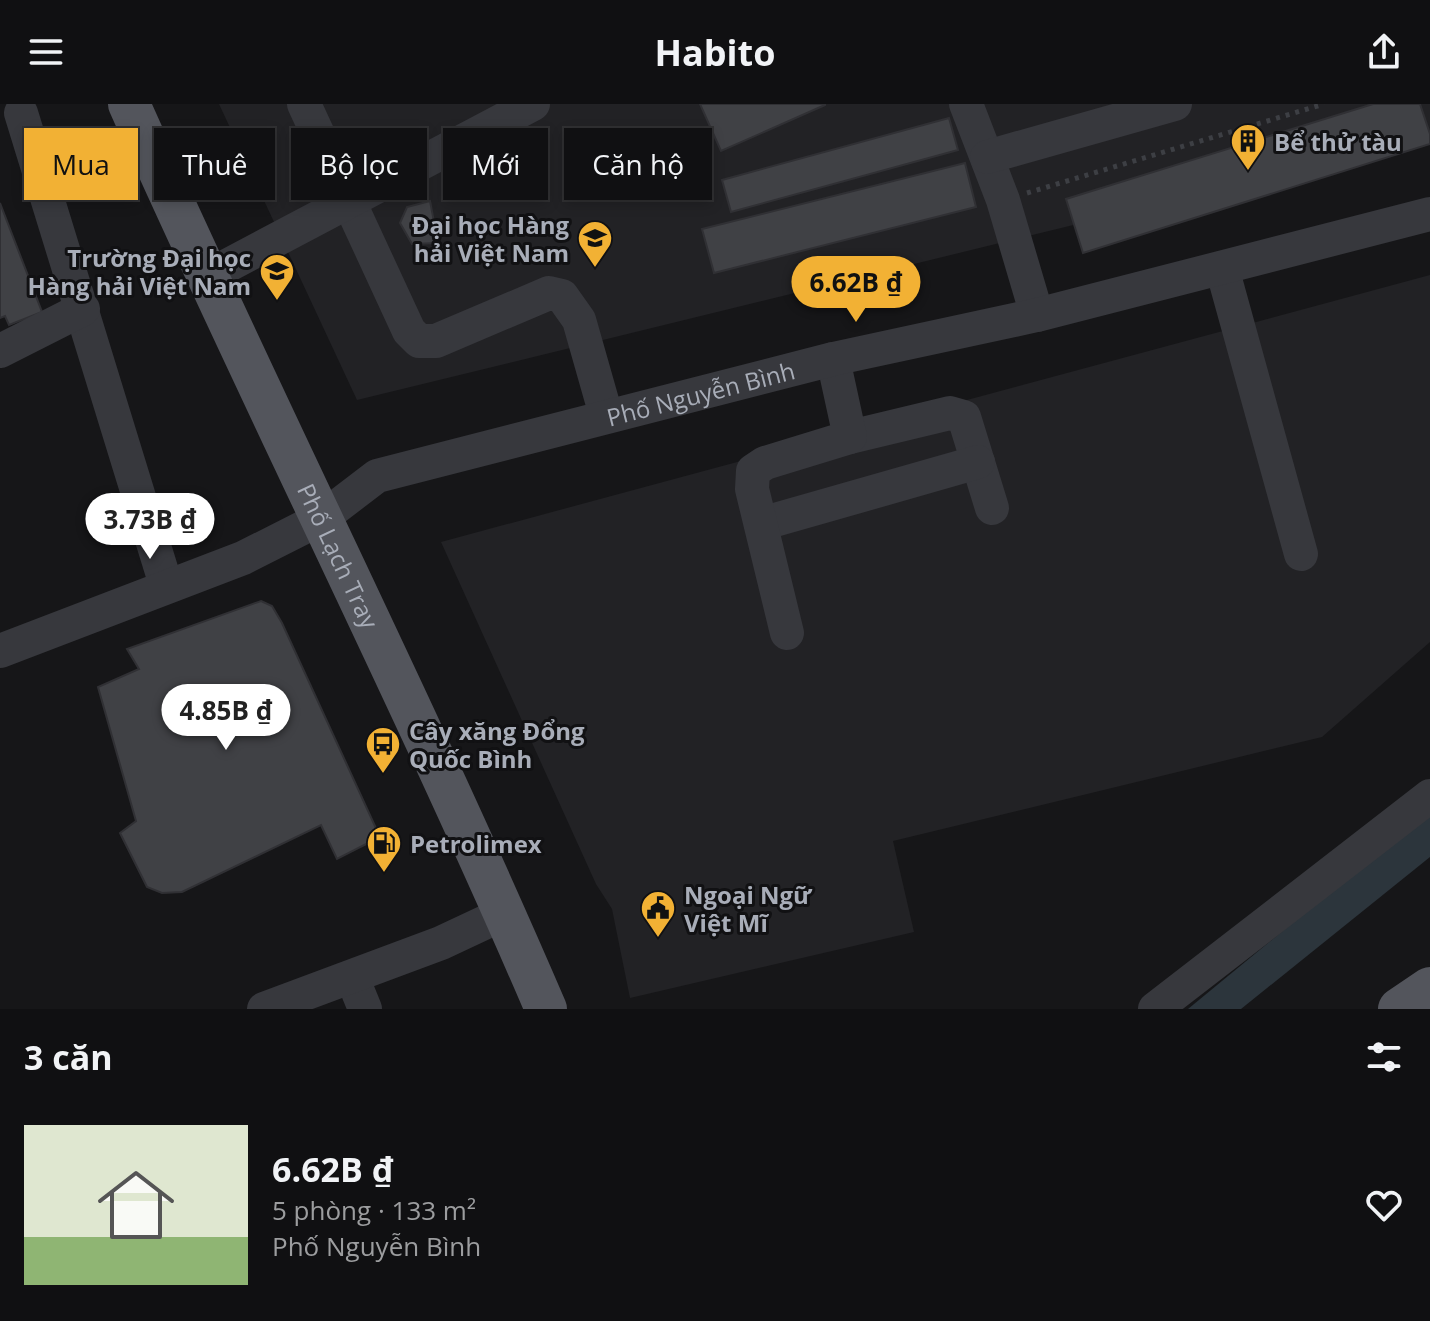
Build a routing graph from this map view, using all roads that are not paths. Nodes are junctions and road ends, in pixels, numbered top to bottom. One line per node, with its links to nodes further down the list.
1 (129, 104): 11 (main road, Phố Lạch Tray)
2 (304, 104): 8 (street)
3 (533, 104): 8 (street)
4 (966, 104): 7 (street)
5 (1175, 104): 7 (street)
6 (21, 113): 12 (street)
7 (987, 157): 13 (street)
8 (350, 202): 11 (street); 16 (street)
9 (1430, 214): 10 (street, Phố Nguyễn Bình)
10 (1222, 268): 13 (street, Phố Nguyễn Bình); 22 (street)
11 (206, 277): 20 (main road, Phố Lạch Tray)
12 (83, 309): 14 (street); 23 (street)
13 (1037, 315): 15 (street, Phố Nguyễn Bình)
14 (0, 351)
15 (833, 359): 16 (street, Phố Nguyễn Bình); 17 (street)
16 (606, 415): 20 (street, Phố Nguyễn Bình)
17 (850, 437): 18 (street); 21 (street)
18 (978, 462): 19 (street); 21 (street)
19 (992, 508)
20 (322, 518): 23 (street, Phố Nguyễn Bình); 27 (main road, Phố Lạch Tray)
21 (761, 524): 24 (street)
22 (1301, 554)
23 (166, 585): 25 (street, Phố Nguyễn Bình)
24 (787, 633)
25 (0, 651)
26 (1430, 796): 33 (street)
27 (505, 913): 28 (street); 32 (main road, Phố Lạch Tray)
28 (352, 977): 30 (street); 31 (street)
29 (1430, 988): 34 (main road)
30 (264, 1009)
31 (365, 1009)
32 (546, 1009)
33 (1155, 1009)
34 (1399, 1009)

